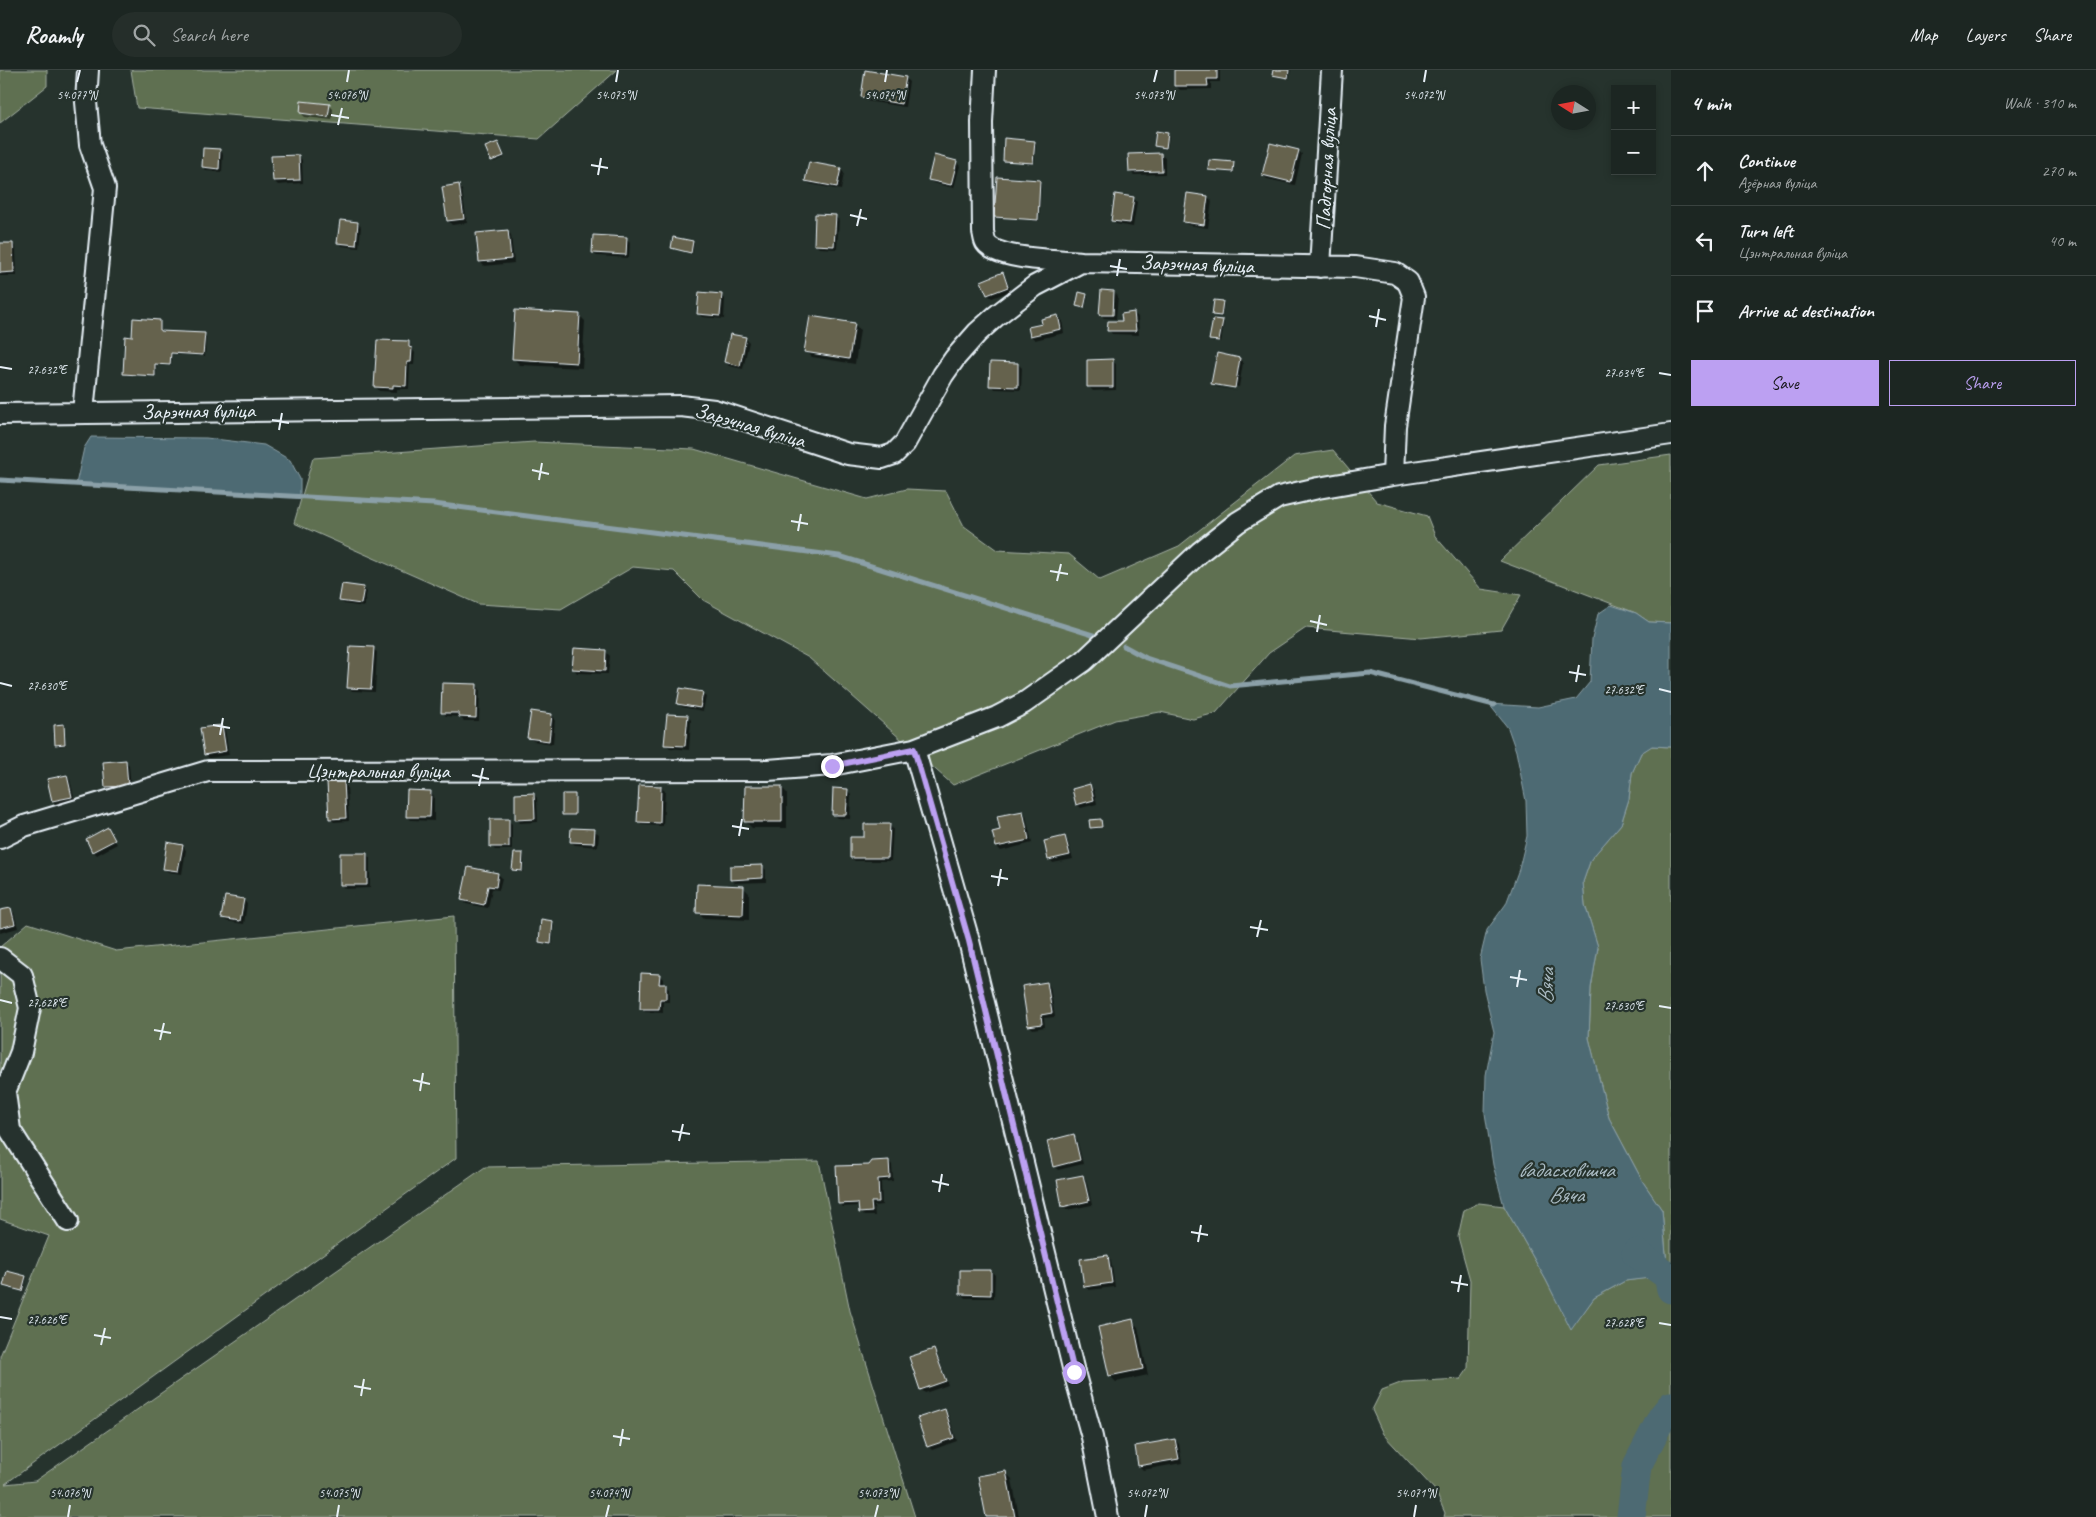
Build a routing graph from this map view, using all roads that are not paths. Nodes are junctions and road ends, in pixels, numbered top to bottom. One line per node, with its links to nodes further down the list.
1 (88, 70): 6 (street)
2 (985, 70): 4 (street)
3 (1332, 70): 5 (street, Падгорная вуліца)
4 (1081, 262): 5 (street, Зарэчная вуліца); 6 (street, Зарэчная вуліца)
5 (1320, 267): 9 (street, Зарэчная вуліца)
6 (83, 412): 7 (street, Зарэчная вуліца)
7 (0, 414)
8 (1671, 434): 9 (street, Цэнтральная вуліца)
9 (1393, 475): 10 (street, Цэнтральная вуліца)
10 (914, 749): 11 (street, Цэнтральная вуліца); 14 (street)
11 (0, 838)
12 (0, 958): 13 (street)
13 (68, 1221)
14 (1108, 1517)

